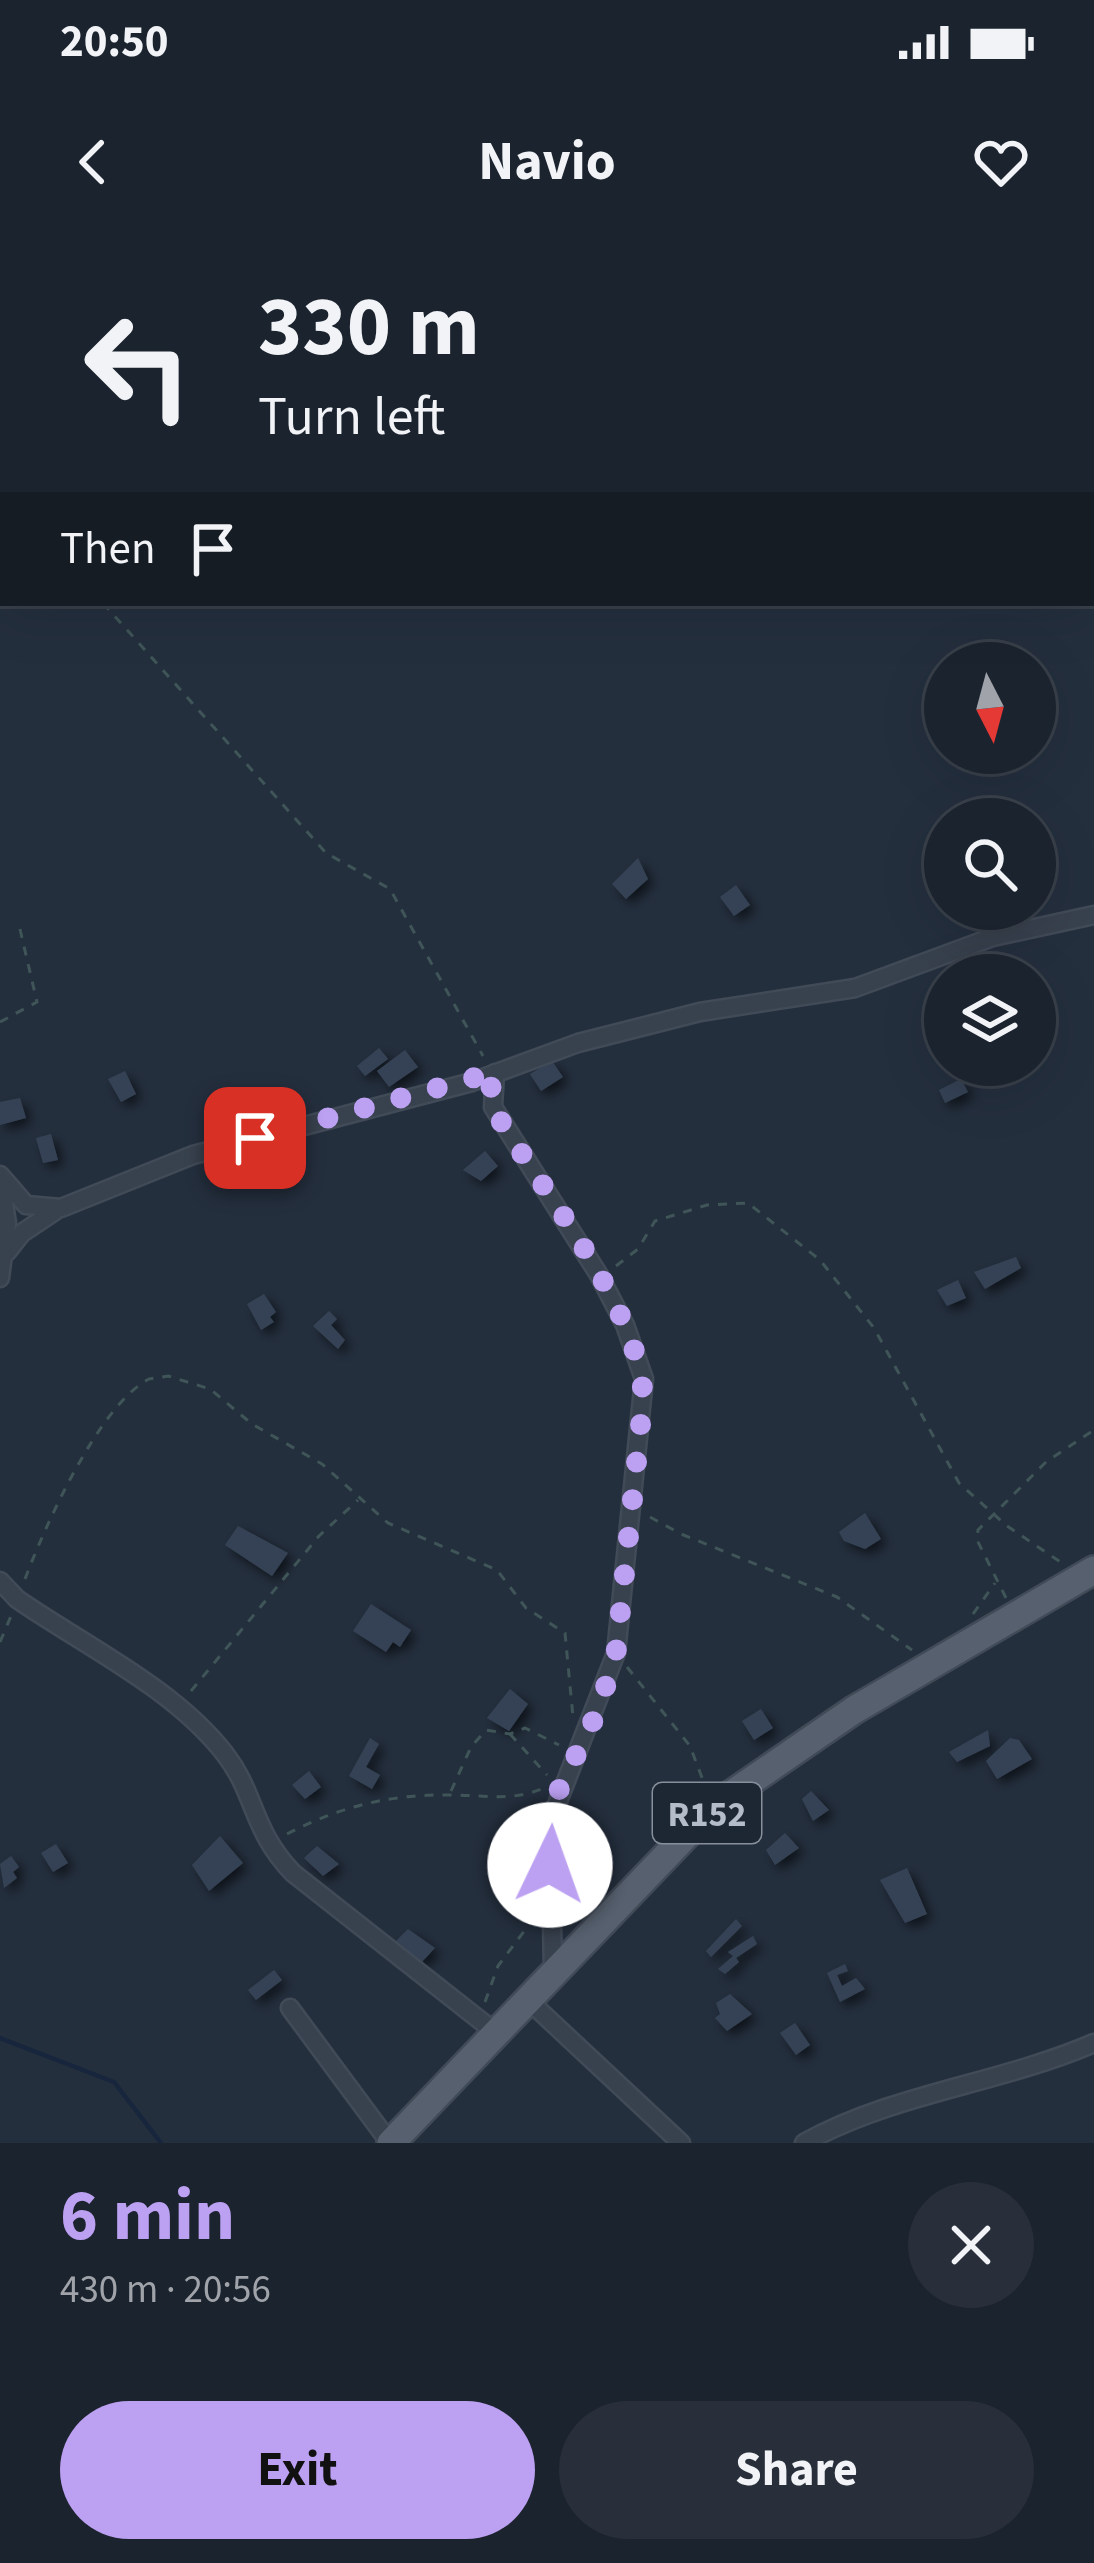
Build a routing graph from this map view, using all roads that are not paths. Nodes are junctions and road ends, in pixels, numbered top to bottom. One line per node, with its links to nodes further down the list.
1 (1094, 915): 2 (street)
2 (495, 1072): 4 (street); 9 (street)
3 (0, 1175): 4 (street); 5 (street)
4 (61, 1208): 5 (street)
5 (7, 1252): 6 (street)
6 (0, 1278)
7 (1088, 1574): 9 (main road, R152)
8 (0, 1581): 12 (street)
9 (553, 1973): 10 (main road, R152)
10 (528, 2000): 12 (main road, R152); 15 (street)
11 (290, 2008): 14 (street)
12 (488, 2026): 14 (main road, R152)
13 (1094, 2043): 16 (street)
14 (391, 2143)
15 (681, 2143)
16 (804, 2143)

